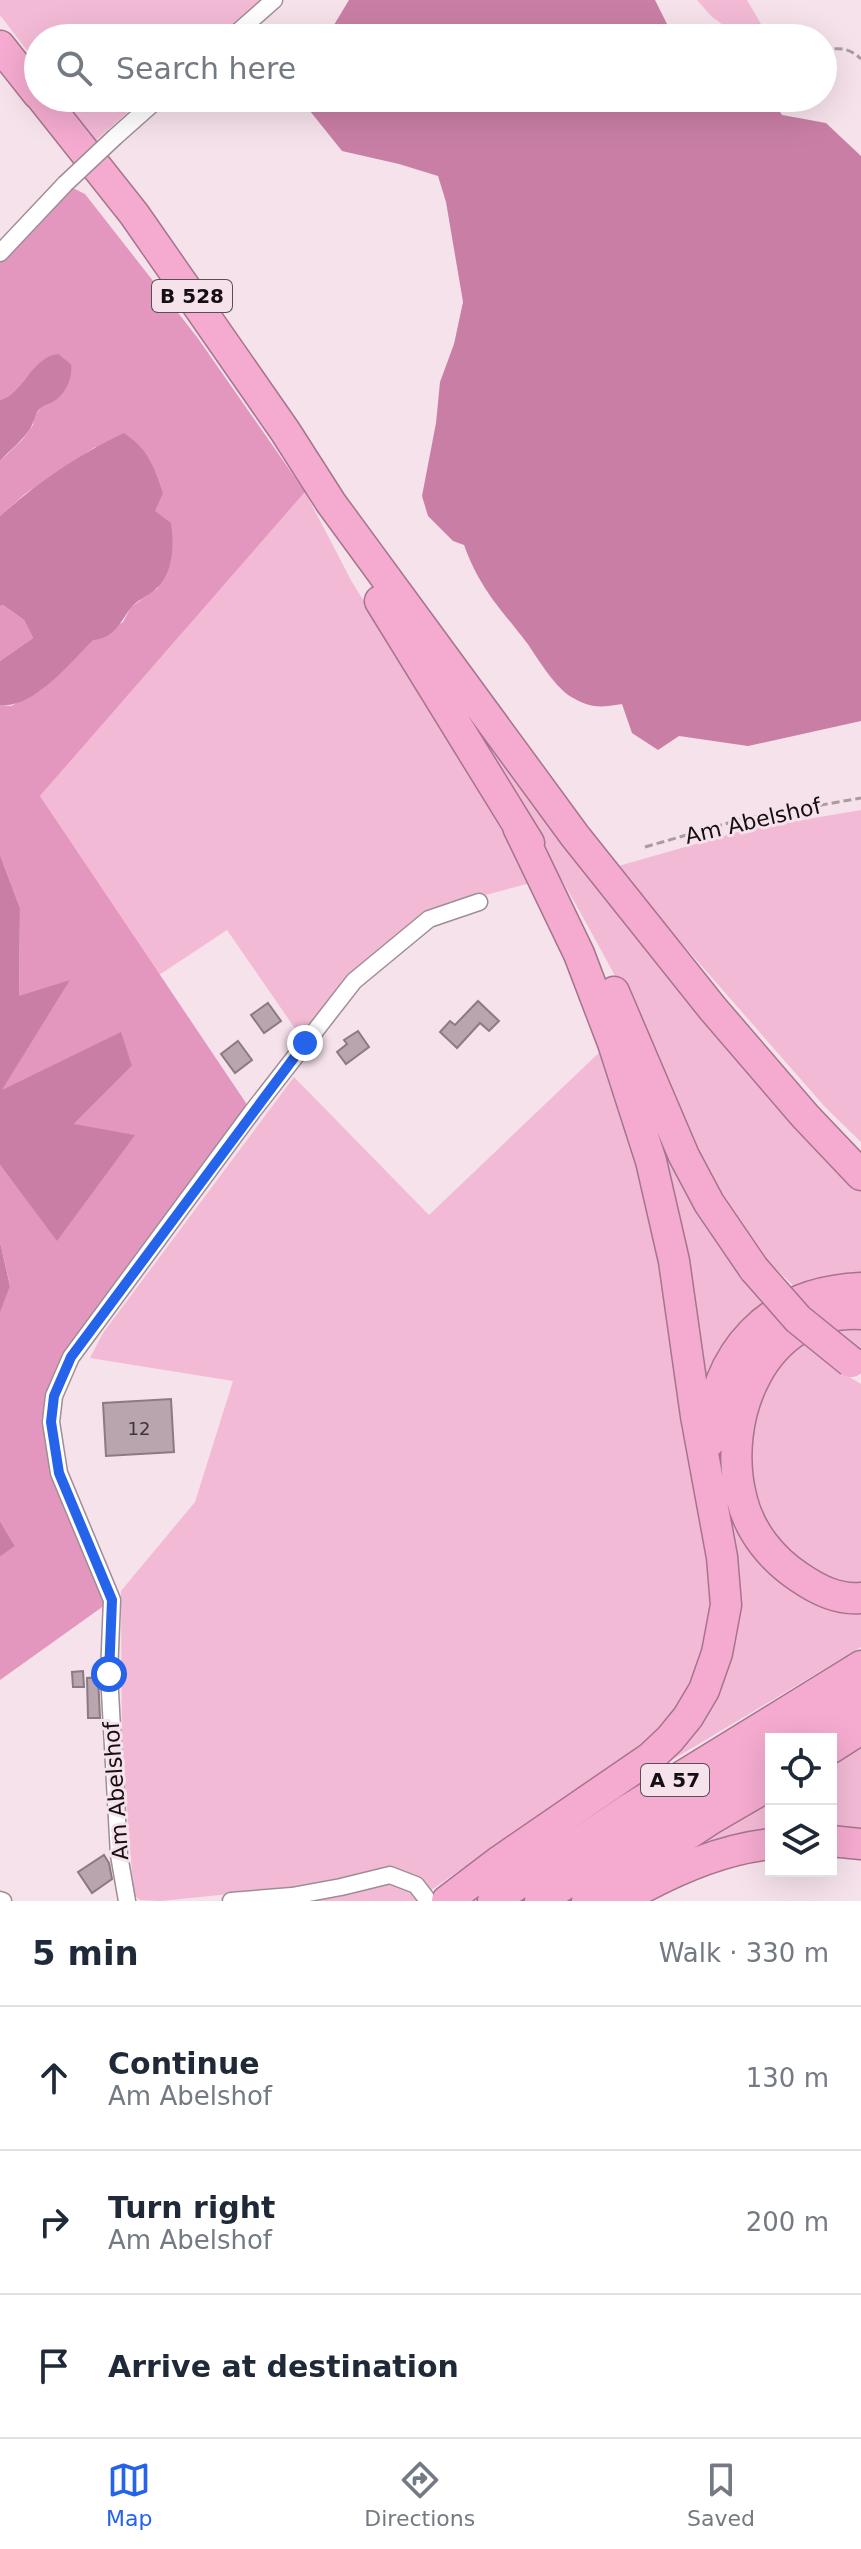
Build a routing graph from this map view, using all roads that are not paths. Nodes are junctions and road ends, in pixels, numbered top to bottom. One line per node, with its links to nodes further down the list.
1 (274, 0): 2 (street)
2 (247, 24)
3 (0, 46): 4 (highway, B 528)
4 (24, 76)
5 (53, 112): 8 (highway, B 528)
6 (143, 112): 7 (street, bridge)
7 (0, 253)
8 (331, 503): 9 (highway); 11 (highway)
9 (518, 827): 14 (highway, bridge); 15 (highway)
10 (479, 902): 28 (street, Am Abelshof)
11 (861, 1175)
12 (861, 1288): 15 (highway)
13 (861, 1314): 16 (highway)
14 (856, 1366)
15 (710, 1492): 27 (highway)
16 (861, 1598)
17 (861, 1666): 30 (highway, A 57)
18 (861, 1697): 20 (highway)
19 (861, 1729): 21 (highway)
20 (802, 1733)
21 (837, 1744)
22 (765, 1756): 31 (highway, A 57)
23 (765, 1788): 32 (highway)
24 (837, 1842): 25 (highway)
25 (861, 1844)
26 (765, 1845): 33 (highway)
27 (436, 1899): 29 (street)
28 (127, 1901)
29 (231, 1901)
30 (493, 1901)
31 (540, 1901)
32 (587, 1901)
33 (619, 1901)

